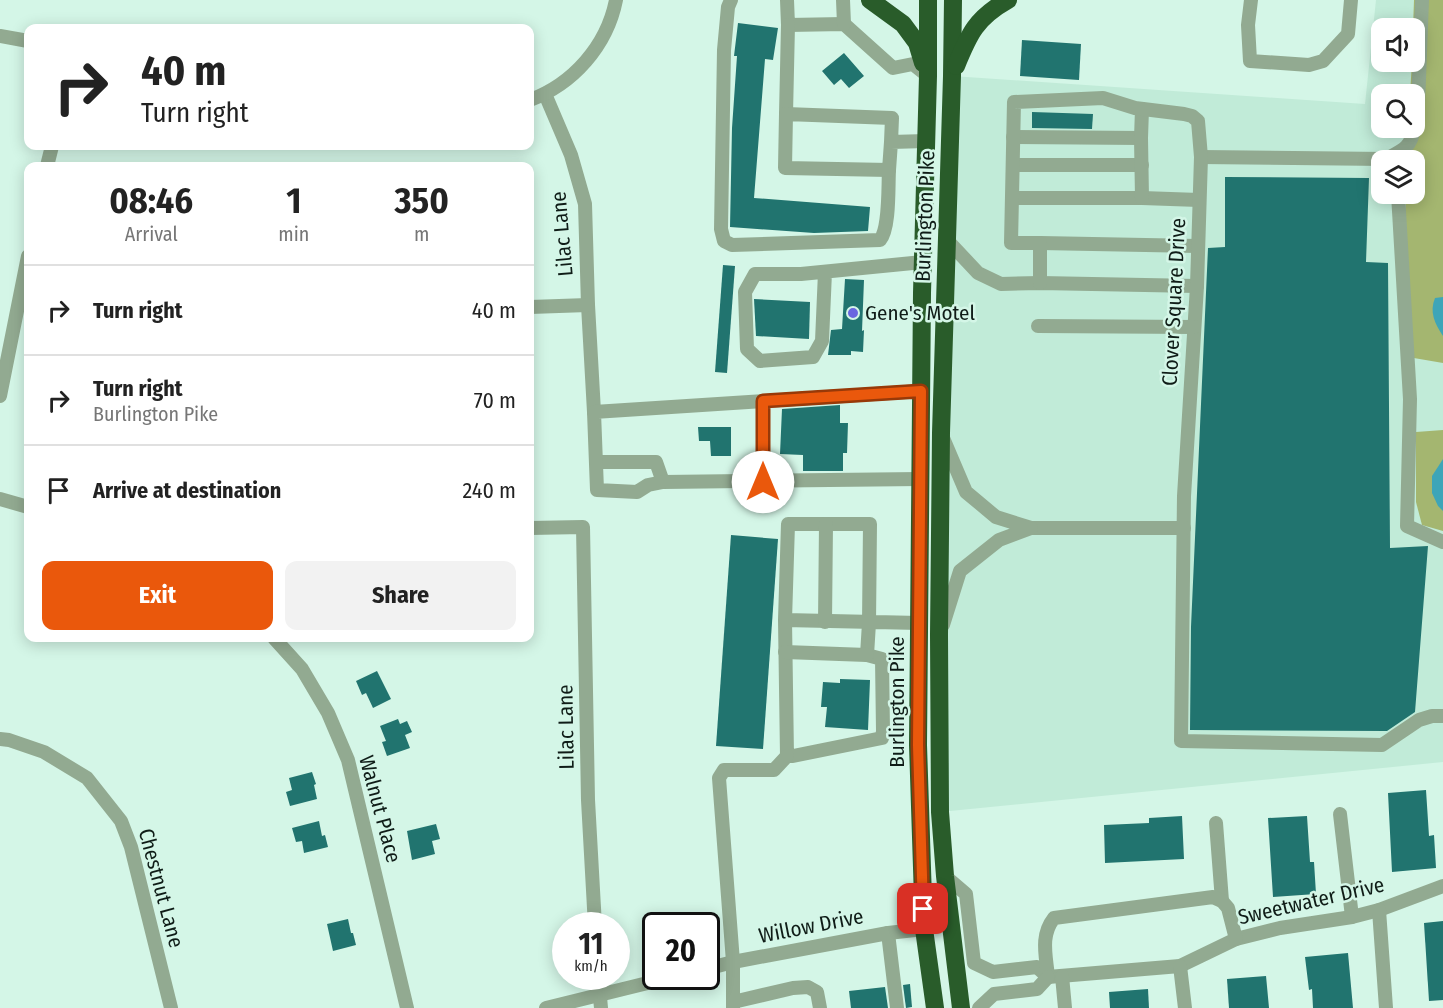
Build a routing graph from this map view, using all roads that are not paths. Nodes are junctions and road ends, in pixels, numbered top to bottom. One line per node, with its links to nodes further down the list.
1 (616, 0): 19 (street)
2 (731, 0): 33 (street)
3 (787, 0): 13 (street)
4 (843, 0): 12 (street)
5 (870, 0): 16 (highway)
6 (928, 0): 16 (highway, Burlington Pike)
7 (953, 0): 17 (highway, Burlington Pike)
8 (1008, 0): 17 (highway)
9 (1251, 0): 10 (street)
10 (1351, 0)
11 (1422, 0): 18 (street)
12 (844, 24): 13 (street); 16 (street)
13 (788, 25): 22 (street)
14 (0, 36): 15 (street)
15 (24, 40)
16 (928, 76): 26 (highway, Burlington Pike)
17 (952, 76): 38 (highway, Burlington Pike)
18 (1419, 84)
19 (545, 94): 20 (street); 46 (street, Lilac Lane)
20 (534, 98)
21 (1142, 109): 23 (street, Clover Square Drive); 24 (street); 29 (street, Clover Square Drive)
22 (786, 114): 27 (street); 33 (street)
23 (1013, 136): 24 (street); 31 (street)
24 (1141, 138): 32 (street)
25 (1412, 138): 28 (street)
26 (926, 141): 27 (street); 41 (highway, Burlington Pike)
27 (891, 142): 33 (street)
28 (1402, 150)
29 (1201, 157): 30 (street); 36 (street, Clover Square Drive)
30 (1371, 160)
31 (1013, 165): 32 (street); 34 (street)
32 (1142, 165): 35 (street)
33 (890, 170)
34 (1012, 198): 35 (street); 39 (street)
35 (1142, 198): 36 (street)
36 (1200, 200): 40 (street, Clover Square Drive)
37 (1399, 204): 65 (street)
38 (947, 240): 43 (street); 54 (highway, Burlington Pike)
39 (1040, 243): 40 (street); 43 (street)
40 (1198, 246): 44 (street, Clover Square Drive)
41 (922, 262): 42 (street); 50 (highway, Burlington Pike)
42 (825, 272): 42 (street)
43 (1040, 283): 44 (street)
44 (1197, 286): 49 (street, Clover Square Drive)
45 (24, 288): 51 (street)
46 (588, 305): 47 (street); 53 (street, Lilac Lane)
47 (534, 307)
48 (1038, 326): 49 (street)
49 (1194, 327): 64 (street, Clover Square Drive)
50 (921, 391): 52 (street); 56 (highway, Burlington Pike)
51 (0, 396)
52 (763, 401): 53 (street); 58 (street)
53 (594, 412): 55 (street, Lilac Lane)
54 (941, 433): 63 (street); 70 (highway, Burlington Pike)
55 (596, 462): 57 (street); 57 (street, Lilac Lane)
56 (920, 479): 58 (street); 69 (highway, Burlington Pike)
57 (663, 482): 58 (street)
58 (763, 482)
59 (0, 499): 60 (street)
60 (24, 506)
61 (826, 524): 66 (street); 67 (street); 68 (street)
62 (534, 528): 83 (street, Lilac Lane)
63 (1031, 528): 64 (street); 70 (street)
64 (1184, 528): 74 (street, Clover Square Drive)
65 (1443, 542)
66 (785, 620): 67 (street); 72 (street)
67 (825, 621): 68 (street)
68 (869, 623): 69 (street); 73 (street)
69 (919, 623): 85 (highway, Burlington Pike)
70 (939, 635): 79 (highway, Burlington Pike)
71 (278, 642): 96 (street, Walnut Place)
72 (785, 652): 73 (street); 76 (street)
73 (867, 655): 76 (street)
74 (1443, 716)
75 (0, 739): 95 (street, Chestnut Lane)
76 (787, 756): 88 (street)
77 (1340, 814): 84 (street)
78 (1216, 823): 81 (street)
79 (945, 876): 91 (street, Sweetwater Drive); 101 (highway, Burlington Pike)
80 (1443, 886): 82 (street, Sweetwater Drive)
81 (1222, 901): 87 (street); 91 (street)
82 (1379, 910): 84 (street, Sweetwater Drive); 105 (street)
83 (594, 912)
84 (1352, 918): 87 (street, Sweetwater Drive)
85 (924, 929): 86 (street, Willow Drive); 100 (highway, Burlington Pike)
86 (888, 933): 88 (street, Willow Drive); 99 (street)
87 (1236, 939): 90 (street, Sweetwater Drive)
88 (733, 962): 89 (street, Willow Drive); 94 (street)
89 (720, 965)
90 (1180, 966): 91 (street, Sweetwater Drive); 104 (street)
91 (1055, 977): 102 (street, Sweetwater Drive); 103 (street)
92 (642, 988): 93 (street)
93 (600, 1002): 97 (street)
94 (733, 1005): 98 (street)
95 (171, 1008)
96 (407, 1008)
97 (546, 1008)
98 (820, 1008)
99 (897, 1008)
100 (934, 1008)
101 (961, 1008)
102 (979, 1008)
103 (1065, 1008)
104 (1185, 1008)
105 (1386, 1008)

